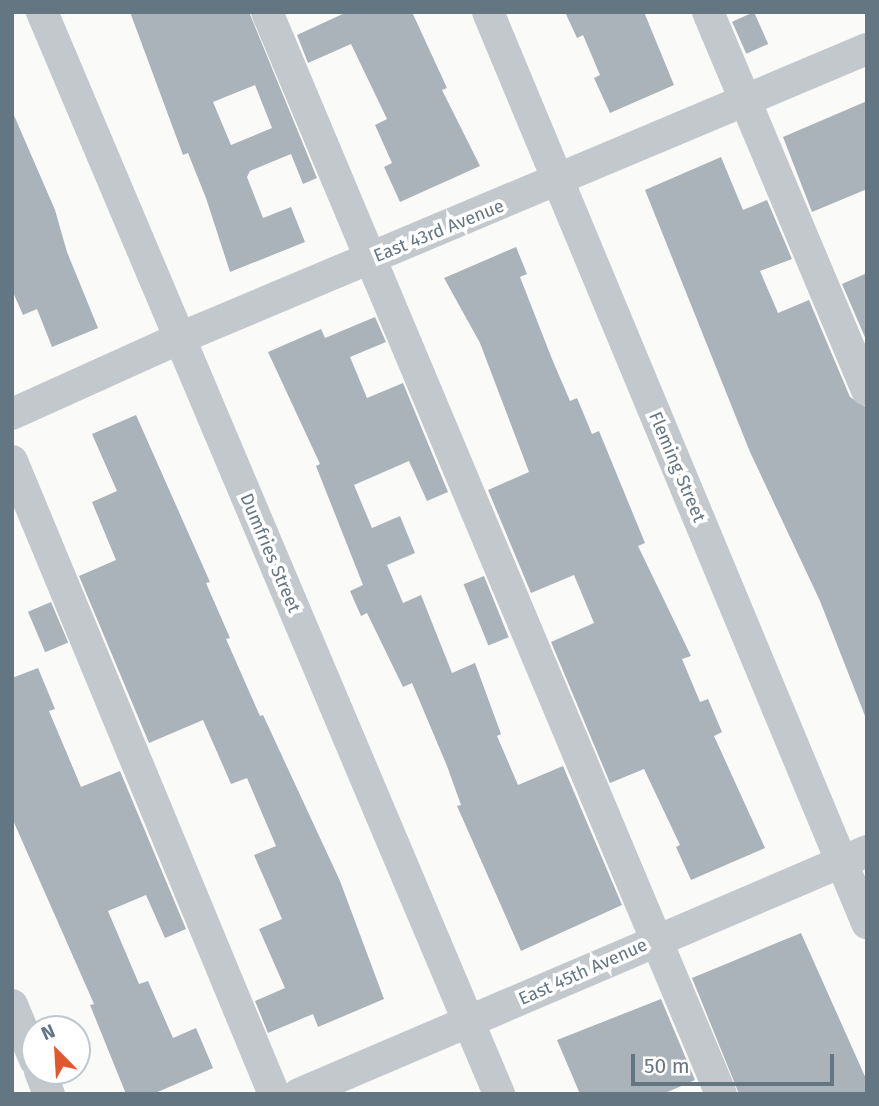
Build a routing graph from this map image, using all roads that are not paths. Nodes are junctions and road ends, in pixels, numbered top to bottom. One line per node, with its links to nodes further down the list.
1 (42, 12): 9 (street, Dumfries Street)
2 (267, 12): 8 (street)
3 (488, 12): 7 (street, Fleming Street)
4 (708, 12): 6 (street)
5 (867, 49): 6 (street, East 43rd Avenue)
6 (745, 100): 7 (street, East 43rd Avenue); 10 (street)
7 (559, 181): 8 (street, East 43rd Avenue); 13 (street, Fleming Street)
8 (370, 259): 9 (street, East 43rd Avenue); 15 (street)
9 (180, 338): 11 (street, East 43rd Avenue); 17 (street, Dumfries Street)
10 (867, 390)
11 (12, 414)
12 (12, 461): 19 (street)
13 (854, 856): 14 (street, Fleming Street); 15 (street, East 45th Avenue)
14 (867, 923)
15 (657, 939): 17 (street, East 45th Avenue); 22 (street)
16 (12, 1005): 18 (street)
17 (469, 1022): 20 (street, East 45th Avenue); 21 (street, Dumfries Street)
18 (21, 1027)
19 (274, 1094)
20 (299, 1094)
21 (499, 1094)
22 (721, 1094)

